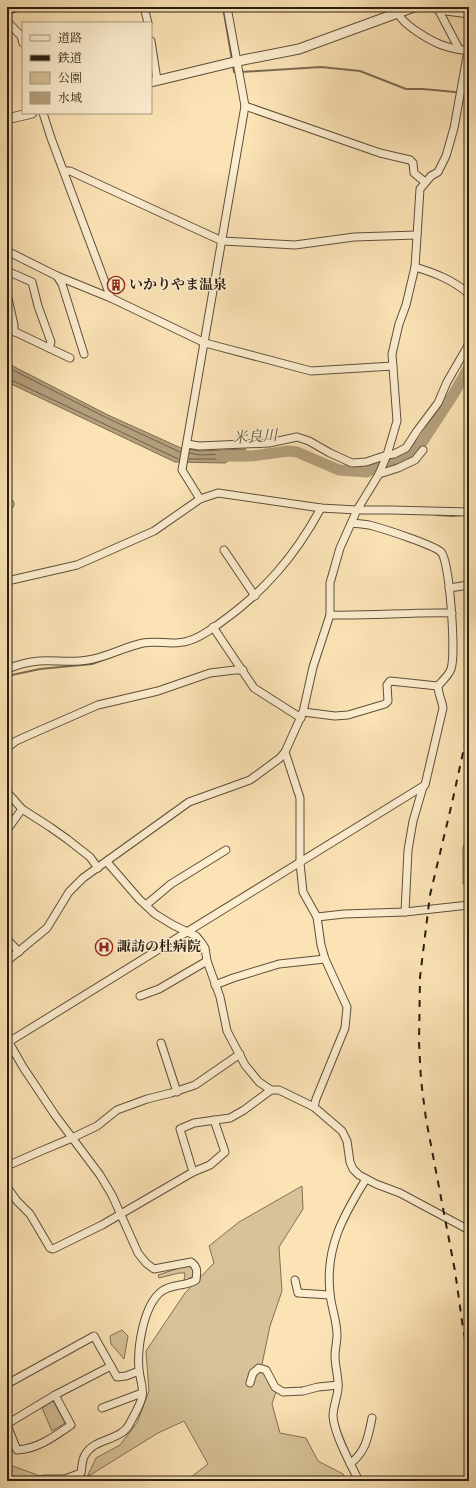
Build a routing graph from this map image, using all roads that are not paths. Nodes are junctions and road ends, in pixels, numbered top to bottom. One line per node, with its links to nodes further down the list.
1 (17, 7): 7 (street)
2 (144, 7): 10 (street)
3 (227, 7): 15 (street)
4 (414, 7): 6 (street)
5 (437, 8): 8 (street); 12 (street)
6 (397, 10): 12 (street); 15 (street)
7 (7, 11)
8 (469, 14)
9 (7, 21): 11 (street)
10 (148, 22)
11 (22, 40)
12 (458, 49): 13 (street)
13 (468, 51): 22 (street)
14 (152, 55): 16 (street)
15 (238, 62): 16 (street); 17 (street)
16 (154, 81)
17 (245, 106): 22 (street); 24 (street)
18 (28, 114): 20 (street)
19 (43, 114): 21 (street)
20 (7, 119)
21 (64, 172): 24 (street); 31 (street)
22 (425, 182): 23 (street)
23 (417, 235): 24 (street); 26 (street)
24 (222, 241): 34 (street)
25 (7, 250): 28 (street)
26 (415, 267): 30 (street); 39 (street)
27 (7, 271): 36 (street)
28 (57, 276): 31 (street); 37 (street)
29 (7, 294): 33 (street)
30 (469, 294)
31 (111, 298): 34 (street)
32 (7, 328): 33 (street)
33 (14, 332): 36 (street)
34 (205, 343): 39 (street); 40 (street)
35 (469, 344): 42 (street)
36 (49, 348): 38 (street)
37 (84, 354)
38 (70, 358)
39 (393, 366): 42 (street)
40 (187, 444): 42 (street); 44 (street)
41 (422, 450): 43 (street)
42 (387, 455): 43 (street)
43 (379, 474): 46 (street)
44 (200, 499): 45 (street); 50 (street)
45 (321, 508): 46 (street); 53 (street)
46 (357, 510): 47 (street); 48 (street)
47 (469, 512)
48 (352, 523): 52 (street); 55 (street)
49 (224, 550): 53 (street)
50 (7, 581)
51 (469, 585): 52 (street)
52 (449, 588): 54 (street)
53 (255, 596): 56 (street)
54 (452, 613): 55 (street); 59 (street)
55 (330, 615): 60 (street)
56 (213, 627): 57 (street); 58 (street)
57 (7, 669)
58 (243, 670): 60 (street); 61 (street)
59 (438, 686): 60 (street); 63 (street)
60 (302, 715): 62 (street)
61 (7, 748)
62 (285, 752): 68 (street); 69 (street)
63 (423, 787): 69 (street); 73 (street)
64 (7, 792): 65 (street)
65 (22, 809): 66 (street); 70 (street)
66 (7, 830)
67 (226, 850): 71 (street)
68 (107, 862): 70 (street); 71 (street)
69 (300, 863): 74 (street); 75 (street)
70 (98, 868): 77 (street)
71 (146, 905): 75 (street)
72 (469, 905): 73 (street)
73 (405, 912): 74 (street)
74 (317, 917): 78 (street)
75 (188, 932): 79 (street); 83 (street)
76 (7, 938): 77 (street)
77 (19, 952): 80 (street)
78 (325, 959): 81 (street); 88 (street)
79 (207, 960): 81 (street); 82 (street)
80 (7, 961)
81 (215, 986): 85 (street)
82 (140, 996)
83 (8, 1041): 90 (street)
84 (161, 1043): 87 (street)
85 (240, 1054): 86 (street); 87 (street)
86 (271, 1090): 88 (street); 89 (street)
87 (177, 1092): 90 (street)
88 (314, 1107): 93 (street)
89 (214, 1120): 92 (street); 92 (street)
90 (72, 1138): 91 (street); 95 (street)
91 (7, 1166)
92 (193, 1172): 95 (street)
93 (366, 1179): 96 (street); 98 (street)
94 (8, 1191): 95 (street)
95 (122, 1214): 100 (street)
96 (469, 1230)
97 (295, 1280): 98 (street)
98 (330, 1295): 103 (street)
99 (111, 1366): 100 (street); 102 (street); 105 (street)
100 (140, 1371): 104 (street)
101 (250, 1383): 103 (street)
102 (7, 1384)
103 (338, 1385): 109 (street)
104 (142, 1393): 106 (street); 110 (street)
105 (55, 1395): 108 (street); 108 (street)
106 (102, 1408)
107 (372, 1418): 109 (street)
108 (7, 1424)
109 (350, 1464): 111 (street)
110 (39, 1481)
111 (359, 1481)

